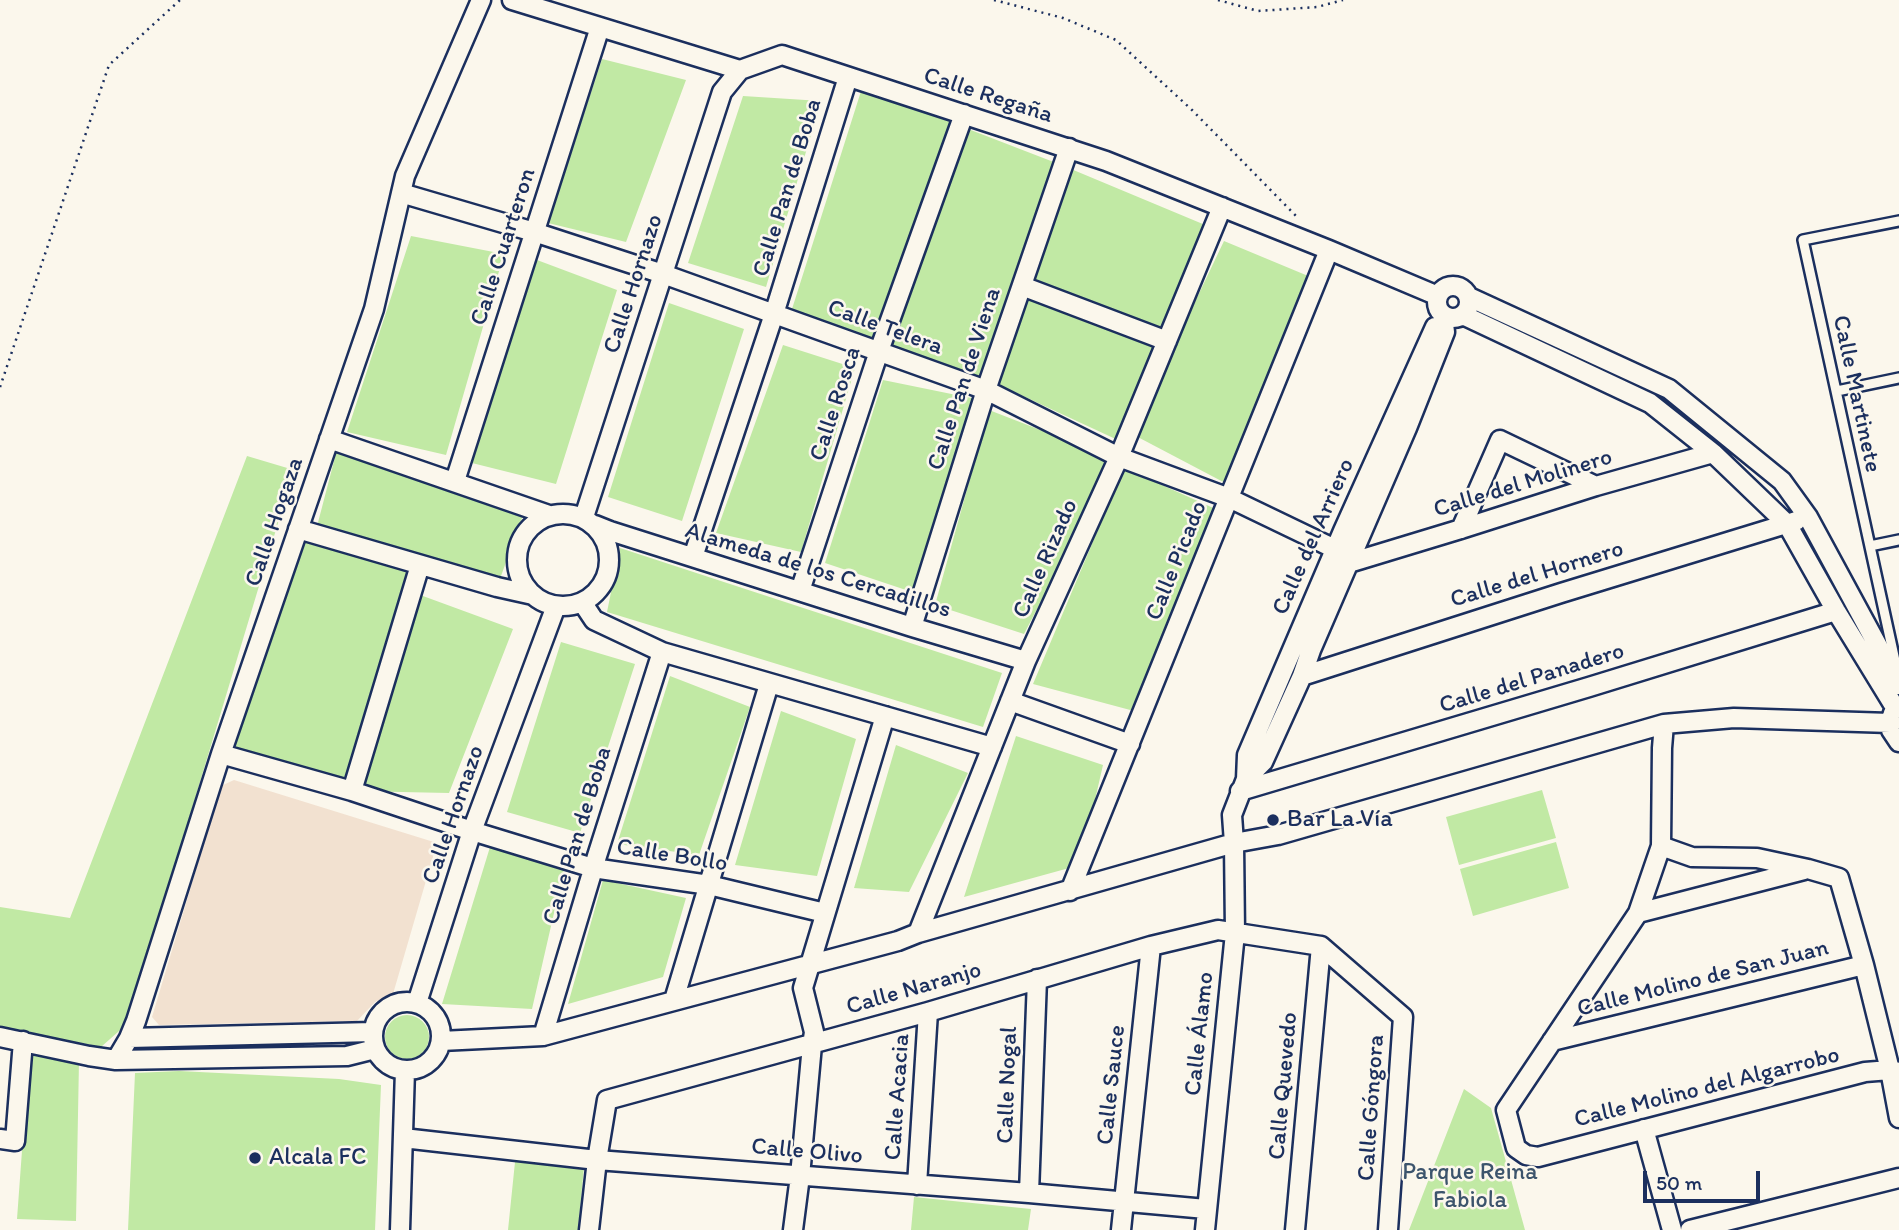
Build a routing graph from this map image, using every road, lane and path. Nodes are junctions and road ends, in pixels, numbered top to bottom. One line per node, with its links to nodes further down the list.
1 (180, 0): 27 (path)
2 (481, 0): 12 (street, Calle Hogaza)
3 (512, 0): 7 (street)
4 (994, 0): 15 (path)
5 (1218, 0): 6 (path)
6 (1343, 0)
7 (600, 27): 8 (street); 16 (street, Calle Cuarteron)
8 (740, 70): 9 (street, Calle Regaña); 18 (street, Calle Hornazo)
9 (848, 76): 10 (street, Calle Regaña); 22 (street, Calle Pan de Boba)
10 (964, 114): 11 (street, Calle Regaña); 25 (street, Calle Rosca)
11 (1069, 148): 13 (street, Calle Regaña); 19 (street, Calle Pan de Viena)
12 (401, 193): 16 (street, Calle Telera); 30 (street, Calle Hogaza)
13 (1222, 207): 17 (street, Calle Regaña); 24 (street, Calle Rizado)
14 (1899, 221): 29 (lane, Calle Martinete)
15 (1302, 222)
16 (534, 232): 18 (street, Calle Telera); 33 (street, Calle Cuarteron)
17 (1329, 250): 20 (street, Calle Regaña); 35 (street, Calle Picado)
18 (663, 274): 22 (street, Calle Telera); 38 (street, Calle Hornazo)
19 (1022, 286): 24 (street); 28 (street, Calle Pan de Viena)
20 (1438, 296): 21 (street); 23 (street)
21 (1469, 297): 23 (street); 37 (street)
22 (774, 314): 25 (street, Calle Telera); 45 (street, Calle Pan de Boba)
23 (1452, 318): 31 (street); 44 (street, Calle del Arriero); 46 (street, Calle del Arriero)
24 (1167, 341): 32 (street, Calle Rizado)
25 (879, 351): 28 (street, Calle Telera); 48 (street, Calle Rosca)
26 (1899, 378): 29 (lane)
27 (0, 387)
28 (986, 390): 32 (street, Calle Telera); 53 (street, Calle Pan de Viena)
29 (1837, 391): 43 (lane, Calle Martinete)
30 (330, 439): 33 (street); 40 (street, Calle Hogaza)
31 (1713, 453): 34 (street, Calle del Molinero); 39 (street)
32 (1119, 457): 35 (street, Calle Telera); 55 (street, Calle Rizado)
33 (455, 481): 36 (street)
34 (1596, 485): 41 (street, Calle del Molinero); 41 (street)
35 (1229, 498): 44 (street, Calle Telera); 65 (street, Calle Picado)
36 (549, 515): 38 (street); 49 (street)
37 (1808, 517): 39 (street, Calle del Hornero); 59 (street)
38 (589, 521): 45 (street, Alameda de los Cercadillos); 50 (street)
39 (1787, 524): 52 (street); 56 (street, Calle del Hornero)
40 (298, 529): 47 (street); 67 (street, Calle Hogaza)
41 (1461, 529): 46 (street, Calle del Molinero)
42 (1899, 540): 43 (lane)
43 (1870, 546): 57 (lane, Calle Martinete)
44 (1335, 549): 68 (street, Calle del Arriero)
45 (693, 557): 48 (street, Alameda de los Cercadillos)
46 (1349, 563): 56 (street, Calle del Arriero)
47 (420, 565): 49 (street); 69 (street)
48 (800, 592): 53 (street, Alameda de los Cercadillos)
49 (533, 596): 51 (street)
50 (582, 602): 51 (street); 54 (street)
51 (555, 606): 70 (street, Calle Hornazo)
52 (1836, 611): 61 (street); 68 (street, Calle del Panadero)
53 (912, 627): 55 (street, Alameda de los Cercadillos)
54 (662, 652): 58 (street); 73 (street, Calle Pan de Boba)
55 (1026, 661): 60 (street, Calle Rizado)
56 (1302, 676): 68 (street, Calle del Arriero)
57 (1899, 678)
58 (769, 684): 62 (street); 75 (street)
59 (1899, 685)
60 (1010, 701): 65 (street); 66 (street, Calle Rizado)
61 (1895, 713): 63 (street); 64 (street)
62 (885, 716): 66 (street); 77 (street)
63 (1664, 724): 71 (street); 72 (street)
64 (1899, 742)
65 (1130, 744): 76 (street, Calle Picado)
66 (992, 747): 79 (street, Calle Rizado)
67 (221, 754): 69 (street, Calle Bollo); 91 (street, Calle Hogaza)
68 (1243, 785): 71 (street, Calle del Arriero)
69 (352, 791): 70 (street, Calle Bollo)
70 (472, 831): 73 (street, Calle Bollo); 87 (street, Calle Hornazo)
71 (1234, 843): 76 (street); 80 (street, Calle Álamo)
72 (1661, 846): 74 (street); 78 (street)
73 (593, 868): 75 (street, Calle Bollo); 89 (street, Calle Pan de Boba)
74 (1808, 869): 78 (street); 84 (street)
75 (709, 885): 77 (street, Calle Bollo); 86 (street)
76 (1070, 891): 79 (street)
77 (825, 913): 83 (street)
78 (1638, 913): 95 (street)
79 (918, 933): 83 (street)
80 (1235, 933): 81 (street, Calle Naranjo); 82 (street); 110 (street, Calle Álamo)
81 (1152, 946): 85 (street, Calle Naranjo); 109 (street, Calle Sauce)
82 (1321, 946): 116 (street, Calle Quevedo); 117 (street, Calle Góngora)
83 (809, 964): 86 (street); 96 (street)
84 (1864, 965): 95 (street, Calle Molino de San Juan); 99 (street)
85 (1037, 979): 88 (street, Calle Naranjo); 108 (street, Calle Nogal)
86 (674, 1000): 89 (street)
87 (417, 1003): 92 (street); 94 (street)
88 (928, 1012): 96 (street, Calle Naranjo); 107 (street, Calle Acacia)
89 (543, 1036): 94 (street)
90 (0, 1037): 93 (street)
91 (129, 1038): 92 (street); 97 (street, Calle Hogaza)
92 (374, 1040): 97 (street); 98 (street)
93 (23, 1041): 97 (street); 103 (street)
94 (441, 1041): 98 (street)
95 (1552, 1041): 101 (street, Calle Molino del Algarrobo)
96 (812, 1045): 104 (street, Calle Naranjo); 105 (street)
97 (116, 1059)
98 (405, 1070): 102 (street)
99 (1894, 1071): 100 (street); 101 (street, Calle Molino del Algarrobo)
100 (1899, 1118)
101 (1644, 1129): 118 (street)
102 (403, 1138): 104 (street, Calle Olivo); 111 (street)
103 (8, 1140)
104 (597, 1160): 105 (street, Calle Olivo); 112 (street)
105 (800, 1176): 107 (street, Calle Olivo); 113 (street)
106 (1899, 1178): 119 (street)
107 (917, 1185): 108 (street, Calle Olivo)
108 (1028, 1193): 109 (street, Calle Olivo)
109 (1123, 1202): 110 (street, Calle Olivo); 114 (street, Calle Sauce)
110 (1206, 1209): 115 (street, Calle Álamo)
111 (400, 1230)
112 (589, 1230)
113 (793, 1230)
114 (1121, 1230)
115 (1205, 1230)
116 (1295, 1230)
117 (1388, 1230)
118 (1672, 1230)
119 (1690, 1230)

